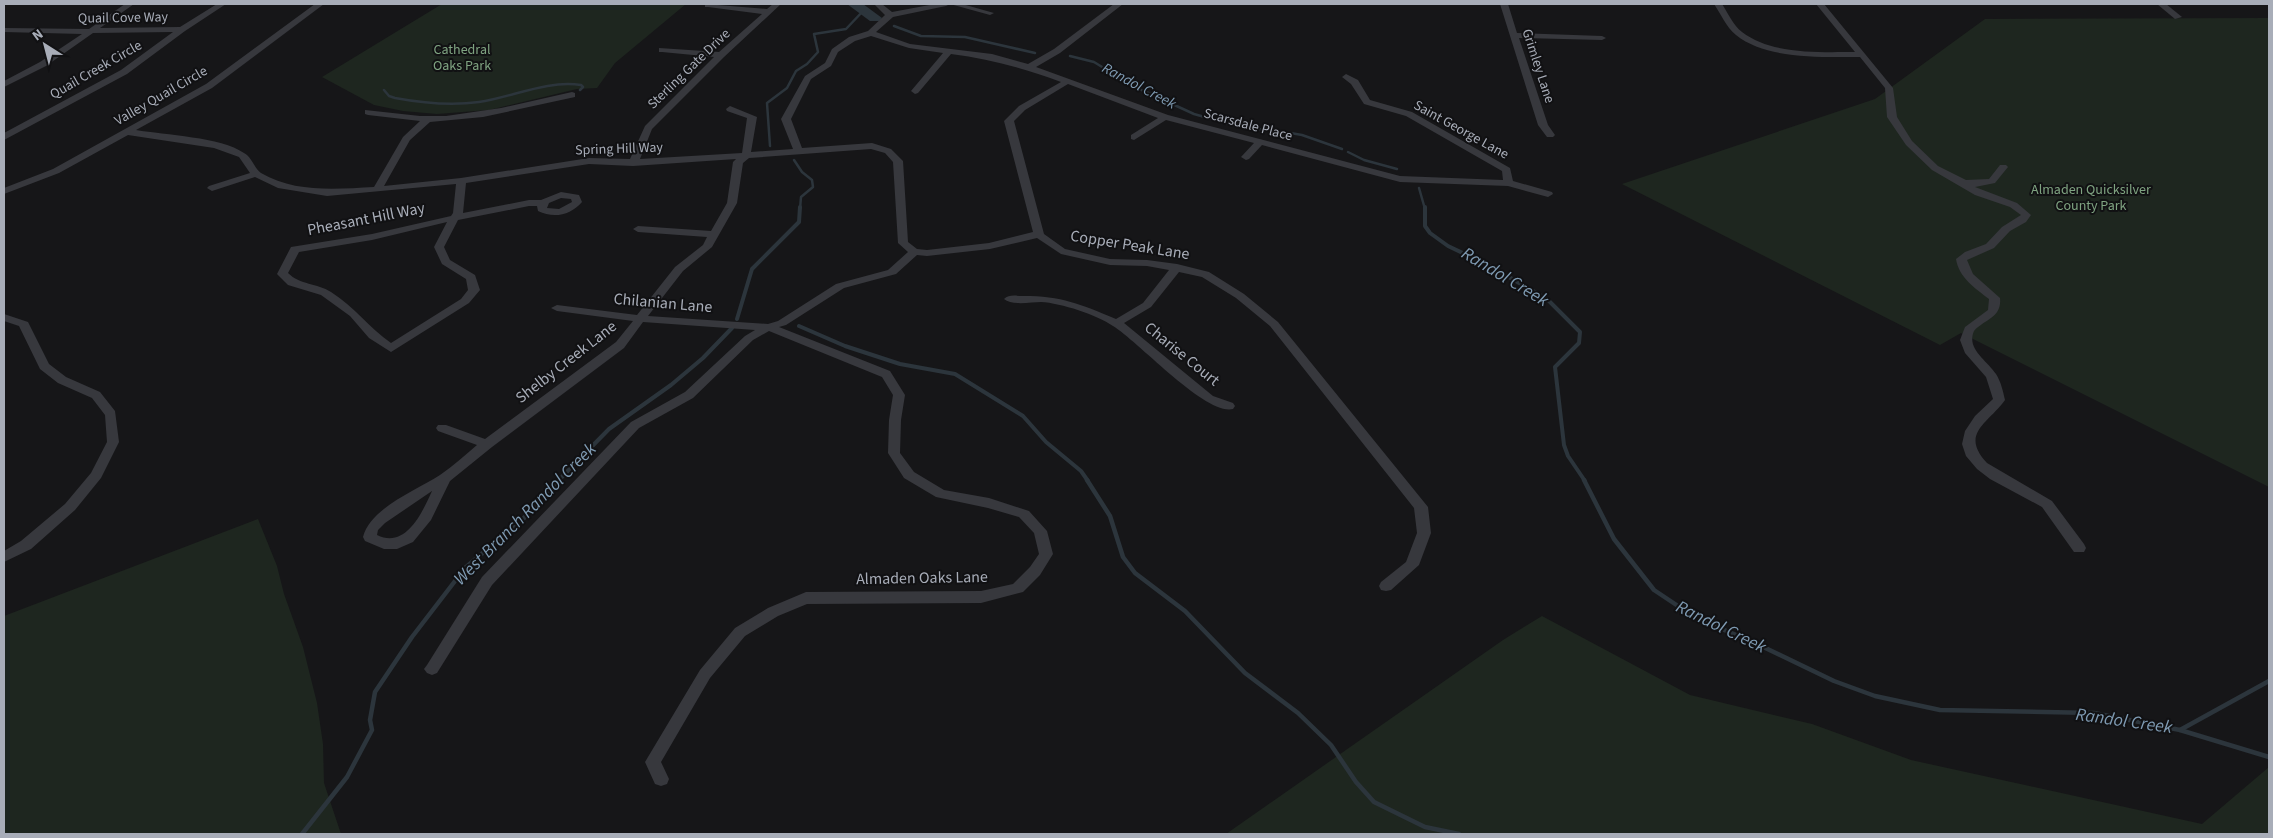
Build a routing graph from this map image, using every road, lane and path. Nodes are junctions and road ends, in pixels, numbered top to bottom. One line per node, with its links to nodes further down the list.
1 (130, 4): 20 (street)
2 (222, 4): 18 (street, Quail Creek Circle)
3 (320, 4): 38 (street, Valley Quail Circle)
4 (777, 4): 14 (street, Sterling Gate Drive)
5 (878, 4): 16 (street)
6 (946, 4): 16 (street)
7 (954, 4): 15 (street)
8 (1119, 4): 28 (street)
9 (1504, 4): 22 (street, Grimley Lane)
10 (1718, 4): 27 (street)
11 (1820, 4): 27 (street)
12 (2161, 4): 17 (street)
13 (708, 6): 14 (street)
14 (769, 12): 26 (street, Sterling Gate Drive)
15 (990, 13)
16 (890, 15): 21 (street)
17 (2178, 17)
18 (182, 29): 20 (street, Quail Cove Way); 40 (street, Quail Creek Circle)
19 (4, 30): 20 (street, Quail Cove Way)
20 (89, 31): 31 (street)
21 (871, 33): 25 (street, Scarsdale Place); 43 (street)
22 (1514, 35): 23 (street); 39 (street, Grimley Lane)
23 (1602, 38)
24 (662, 50): 26 (street)
25 (948, 52): 28 (street, Scarsdale Place); 32 (street)
26 (721, 55): 46 (street, Sterling Gate Drive)
27 (1862, 55): 51 (street)
28 (1029, 67): 30 (street, Scarsdale Place)
29 (1346, 76): 50 (street, Saint George Lane)
30 (1066, 82): 36 (street, Scarsdale Place); 60 (street)
31 (4, 84)
32 (915, 91)
33 (572, 95): 37 (street)
34 (730, 109): 44 (street, Shelby Creek Lane)
35 (368, 112): 37 (street)
36 (1165, 117): 41 (street); 42 (street, Scarsdale Place)
37 (428, 119): 53 (street)
38 (128, 132): 48 (street, Spring Hill Way); 54 (street, Valley Quail Circle)
39 (1550, 135)
40 (4, 137)
41 (1134, 137)
42 (1259, 143): 45 (street); 50 (street, Scarsdale Place)
43 (798, 151): 44 (street, Spring Hill Way); 61 (street, Spring Hill Way)
44 (746, 156): 46 (street, Spring Hill Way); 59 (street, Shelby Creek Lane)
45 (1246, 158)
46 (633, 163): 49 (street, Spring Hill Way)
47 (2003, 167): 51 (street)
48 (256, 174): 52 (street); 53 (street, Spring Hill Way)
49 (460, 181): 53 (street, Spring Hill Way); 57 (street)
50 (1508, 183): 55 (street, Scarsdale Place)
51 (1964, 183): 73 (street)
52 (212, 188)
53 (377, 190)
54 (4, 191)
55 (1548, 194)
56 (543, 203): 57 (street)
57 (455, 217): 57 (street, Pheasant Hill Way)
58 (638, 229): 59 (street)
59 (714, 234): 66 (street, Shelby Creek Lane)
60 (1039, 235): 61 (street); 62 (street, Copper Peak Lane)
61 (914, 252): 68 (street)
62 (1177, 267): 67 (street); 75 (street, Copper Peak Lane)
63 (1010, 299): 67 (street, Charise Court)
64 (556, 308): 66 (street, Chilanian Lane)
65 (4, 317): 74 (street)
66 (642, 319): 68 (street, Chilanian Lane); 71 (street, Shelby Creek Lane)
67 (1117, 323): 69 (street, Charise Court)
68 (768, 327): 76 (street); 77 (street, Almaden Oaks Lane)
69 (1229, 406)
70 (442, 428): 71 (street)
71 (486, 444): 72 (street, Shelby Creek Lane)
72 (445, 478): 72 (street, Shelby Creek Lane)
73 (2079, 548)
74 (4, 557)
75 (1386, 586)
76 (432, 669)
77 (661, 779)

